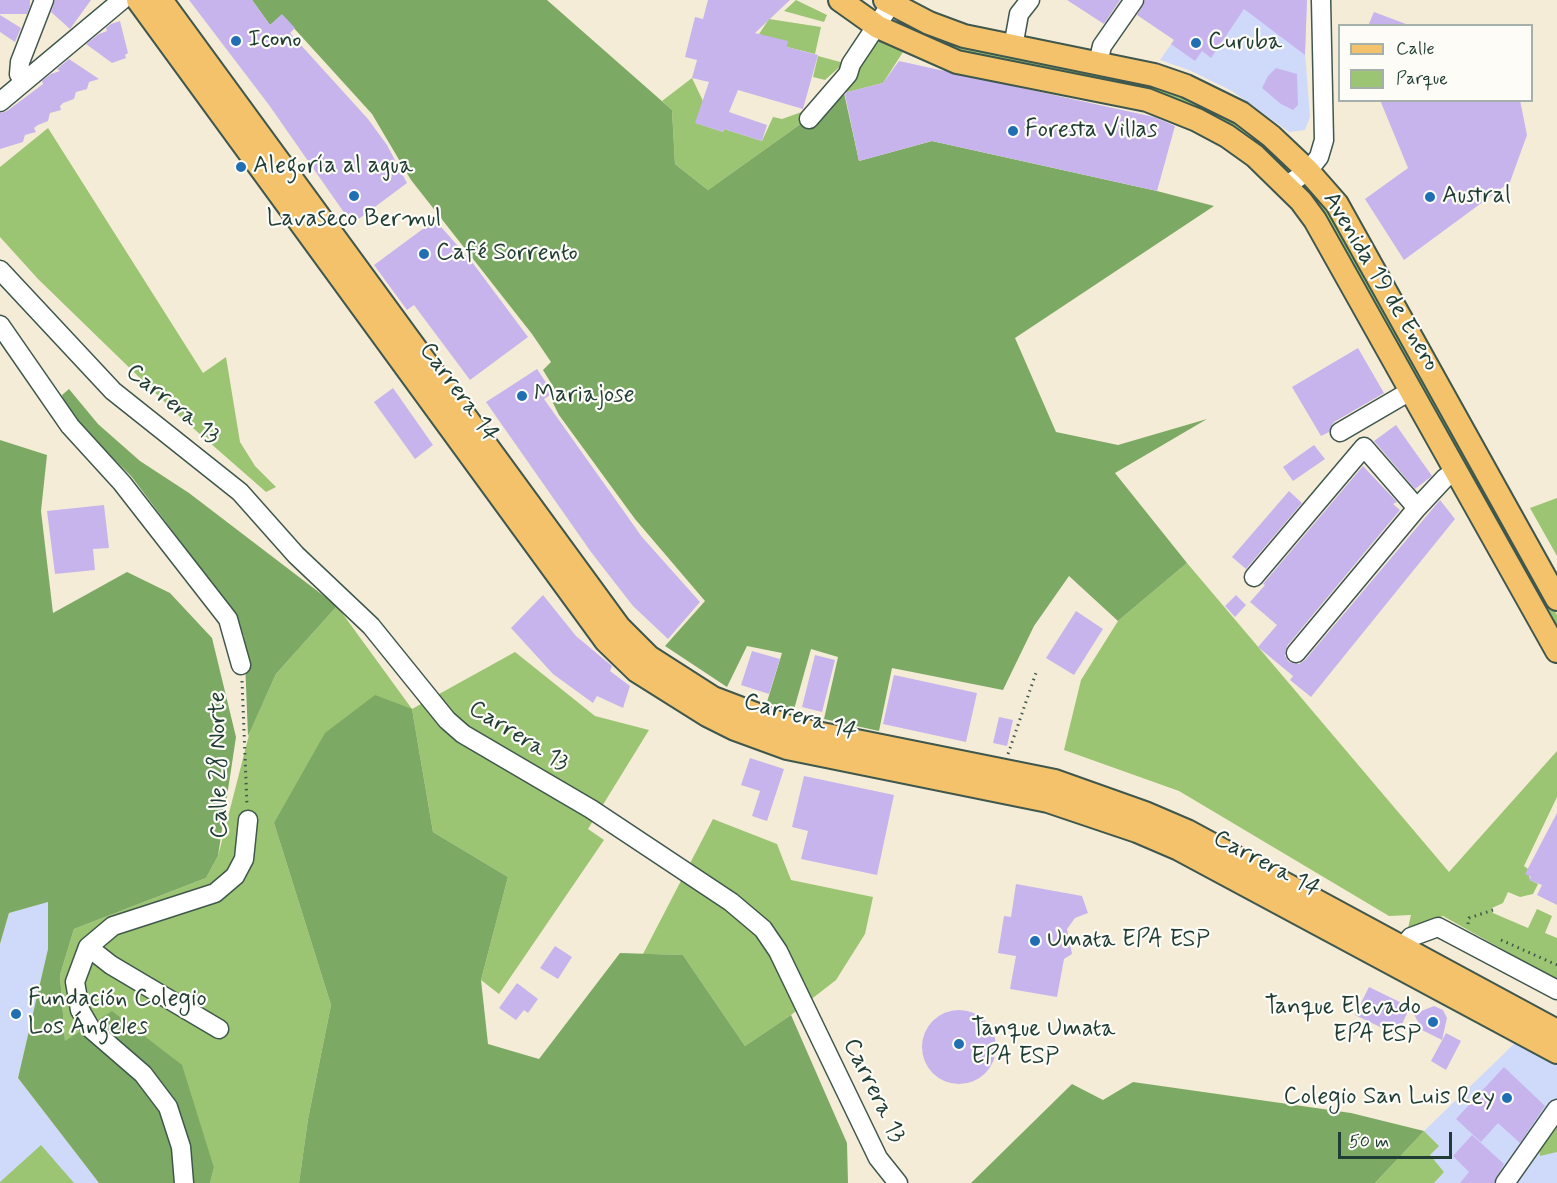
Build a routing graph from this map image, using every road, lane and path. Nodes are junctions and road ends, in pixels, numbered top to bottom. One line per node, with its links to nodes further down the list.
1 (44, 0): 14 (street)
2 (122, 0): 10 (street)
3 (138, 0): 42 (main road, Carrera 14)
4 (161, 0): 31 (main road, Carrera 14)
5 (840, 0): 11 (main road, Avenida 19 de Enero)
6 (1030, 0): 12 (street)
7 (1134, 0): 13 (street)
8 (1321, 0): 17 (street)
9 (888, 2): 11 (street); 12 (main road, Avenida 19 de Enero)
10 (102, 6): 14 (street)
11 (878, 27): 16 (street); 18 (main road, Avenida 19 de Enero)
12 (1013, 47): 13 (main road, Avenida 19 de Enero)
13 (1098, 63): 17 (main road, Avenida 19 de Enero)
14 (26, 80): 15 (street)
15 (0, 102)
16 (809, 119)
17 (1308, 171): 18 (street); 26 (main road, Avenida 19 de Enero)
18 (1287, 185): 21 (main road, Avenida 19 de Enero)
19 (0, 270): 45 (street, Carrera 13)
20 (0, 325): 29 (street, Calle 28 Norte)
21 (1412, 390): 22 (street); 23 (main road, Avenida 19 de Enero)
22 (1340, 432)
23 (1457, 470): 24 (street); 27 (main road, Avenida 19 de Enero)
24 (1417, 508): 25 (street); 28 (street)
25 (1254, 578)
26 (1557, 599)
27 (1557, 651)
28 (1296, 653)
29 (241, 665): 32 (path, Calle 28 Norte)
30 (1037, 670): 31 (path)
31 (1002, 770): 37 (main road, Carrera 14)
32 (248, 826): 36 (street, Calle 28 Norte)
33 (1493, 910): 34 (path)
34 (1477, 928)
35 (1498, 938): 38 (path)
36 (88, 946): 40 (street); 44 (street)
37 (1402, 948): 39 (street); 41 (main road, Carrera 14)
38 (1557, 965)
39 (1557, 990)
40 (219, 1029)
41 (1557, 1031)
42 (1557, 1052)
43 (1557, 1109): 46 (street)
44 (184, 1183)
45 (897, 1183)
46 (1505, 1183)

